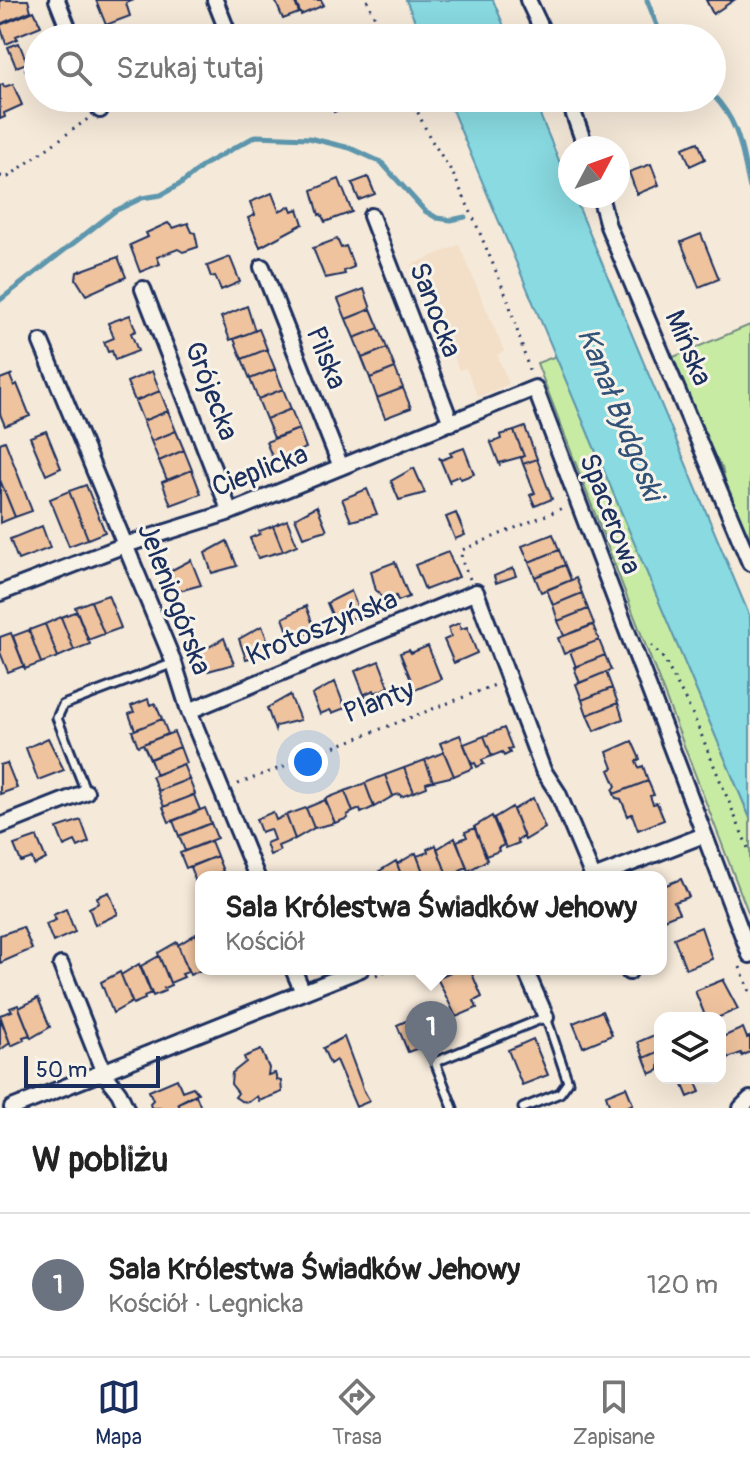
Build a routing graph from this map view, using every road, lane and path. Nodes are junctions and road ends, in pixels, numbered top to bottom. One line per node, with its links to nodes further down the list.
1 (57, 0): 5 (street)
2 (215, 0): 6 (street)
3 (367, 0): 7 (path)
4 (528, 0): 8 (street)
5 (66, 24)
6 (224, 24)
7 (378, 24)
8 (539, 24)
9 (88, 112): 13 (path)
10 (418, 112): 19 (path)
11 (573, 112): 12 (street)
12 (582, 136)
13 (0, 176)
14 (603, 208): 25 (street, Mińska)
15 (371, 216): 20 (street, Sanocka)
16 (262, 267): 21 (street, Pilska)
17 (143, 289): 23 (street, Grójecka)
18 (41, 342): 24 (street, Jeleniogórska)
19 (535, 388): 20 (street, Cieplicka); 22 (street, Spacerowa)
20 (451, 423): 21 (street, Cieplicka)
21 (341, 467): 23 (street, Cieplicka)
22 (578, 502): 26 (path); 35 (street, Spacerowa)
23 (230, 512): 24 (street, Cieplicka)
24 (125, 545): 27 (street, Cieplicka); 29 (street, Jeleniogórska)
25 (750, 563)
26 (476, 592): 30 (street); 31 (street, Krotoszyńska)
27 (0, 593)
28 (651, 645): 36 (path)
29 (174, 663): 31 (street, Jeleniogórska); 33 (lane)
30 (510, 679): 32 (path, Planty); 38 (street)
31 (189, 711): 32 (street, Jeleniogórska)
32 (223, 790): 37 (street, Jeleniogórska)
33 (86, 792): 34 (street)
34 (0, 826)
35 (704, 835): 39 (street); 40 (street, Spacerowa)
36 (750, 853)
37 (255, 871)
38 (591, 871)
39 (610, 871)
40 (745, 960): 46 (path)
41 (61, 965): 48 (street)
42 (296, 975): 45 (street)
43 (346, 975): 45 (street)
44 (528, 975): 47 (street)
45 (303, 992): 48 (street)
46 (750, 992)
47 (546, 1017): 52 (lane); 53 (lane)
48 (104, 1073): 50 (street); 51 (street)
49 (750, 1099): 54 (street)
50 (12, 1108)
51 (126, 1108)
52 (453, 1108)
53 (523, 1108)
54 (741, 1108)

